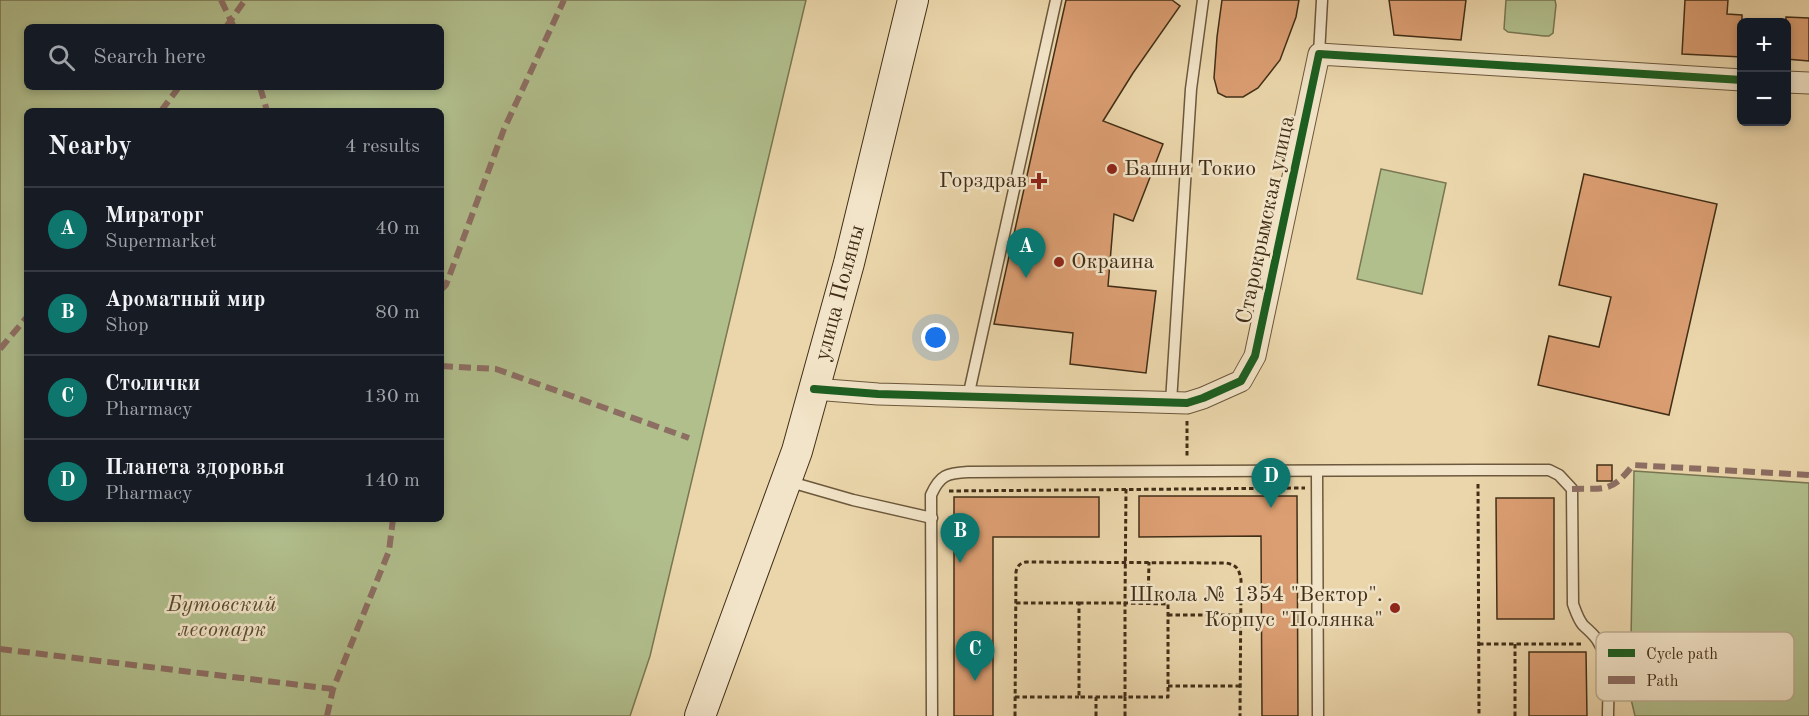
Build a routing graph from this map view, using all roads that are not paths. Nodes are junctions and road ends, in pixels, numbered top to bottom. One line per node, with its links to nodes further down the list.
1 (913, 0): 9 (main road, улица Поляны)
2 (1056, 0): 10 (lane)
3 (1203, 0): 11 (lane)
4 (1322, 0): 5 (lane)
5 (1319, 54): 6 (street); 11 (street, Старокрымская улица)
6 (1737, 80)
7 (1791, 82): 8 (street)
8 (1809, 83)
9 (814, 389): 10 (street, Старокрымская улица); 13 (main road, улица Поляны)
10 (968, 397): 11 (street, Старокрымская улица)
11 (1171, 402)
12 (1317, 471): 14 (lane); 15 (lane); 18 (lane)
13 (786, 481): 14 (lane); 16 (main road, улица Поляны)
14 (932, 518): 17 (lane)
15 (1596, 639)
16 (700, 716)
17 (932, 716)
18 (1318, 716)

